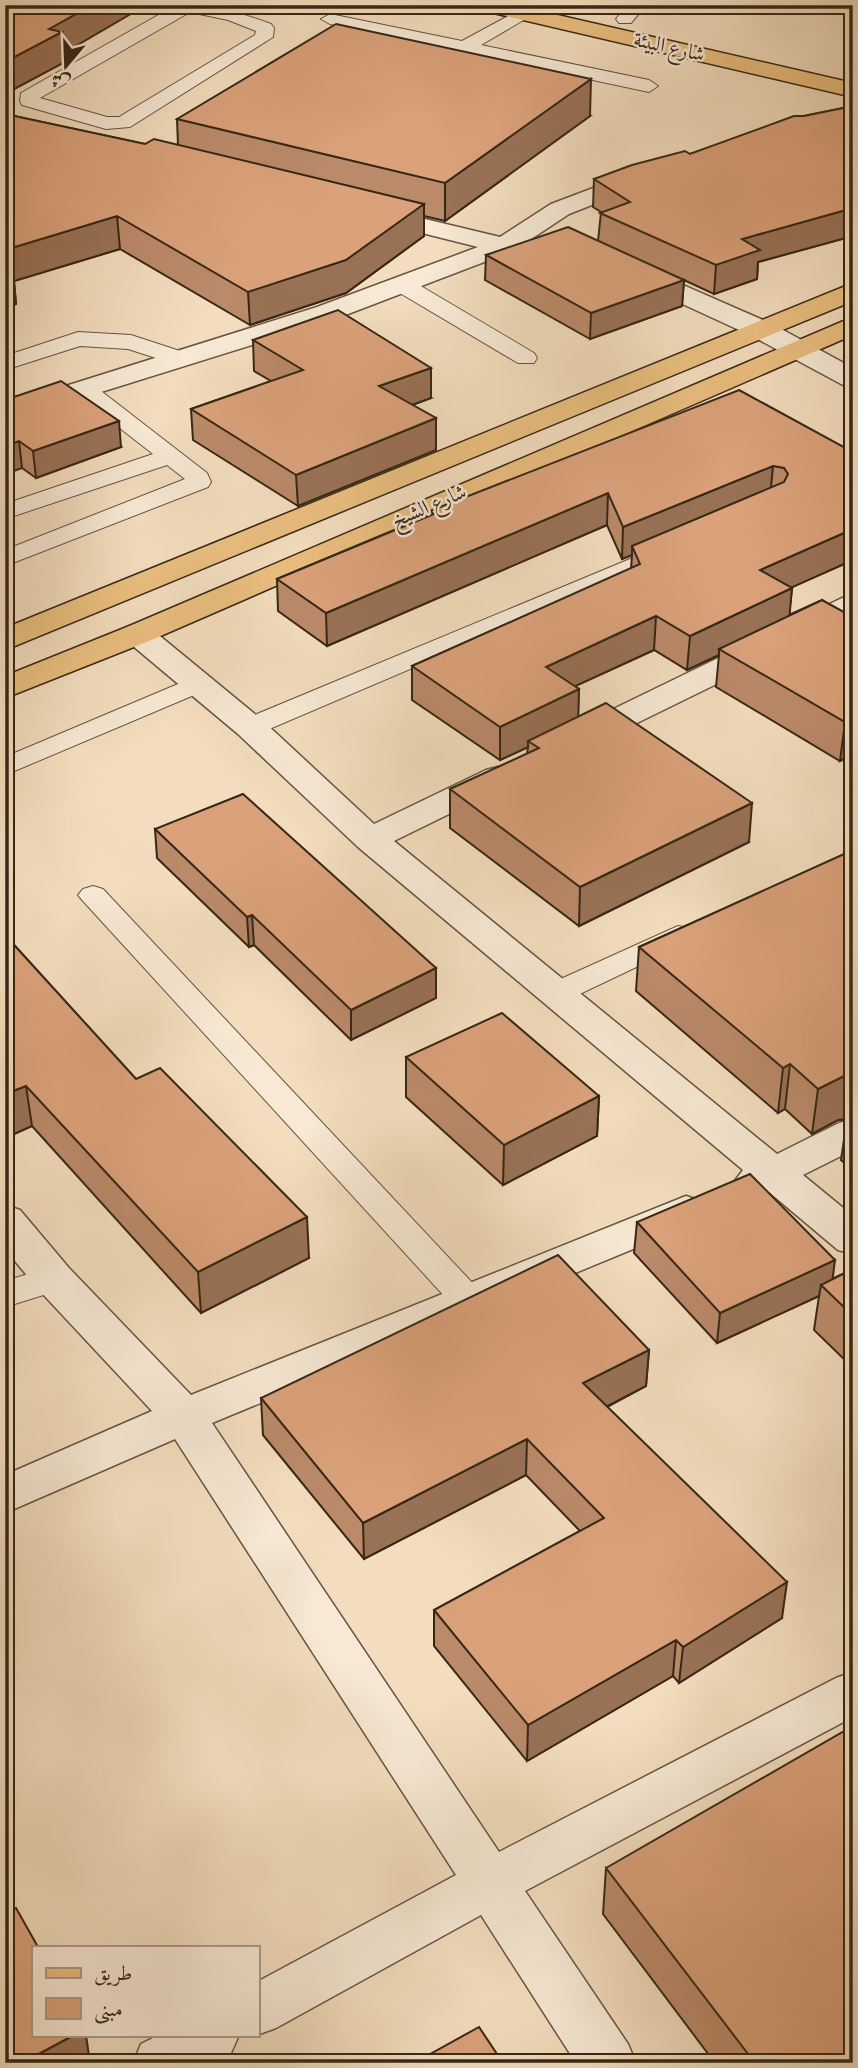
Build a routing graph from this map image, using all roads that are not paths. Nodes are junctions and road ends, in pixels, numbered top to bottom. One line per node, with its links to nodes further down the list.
1 (252, 5): 7 (lane)
2 (485, 5): 6 (main road, شارع البيئة)
3 (559, 5): 5 (main road, شارع البيئة)
4 (187, 6): 7 (lane); 7 (lane)
5 (631, 12): 10 (main road, شارع البيئة)
6 (521, 14): 9 (lane); 12 (main road, شارع البيئة)
7 (233, 16)
8 (330, 19): 9 (lane)
9 (466, 47): 11 (lane)
10 (831, 63)
11 (649, 86)
12 (848, 103)
13 (670, 166): 15 (street)
14 (347, 206): 17 (street)
15 (535, 224): 16 (street); 17 (street)
16 (560, 236)
17 (504, 246): 19 (street)
18 (610, 260): 22 (street)
19 (401, 284): 24 (street); 25 (lane)
20 (853, 291): 22 (main road, شارع الشيخ)
21 (853, 325): 23 (main road, شارع الشيخ)
22 (762, 330): 23 (street); 36 (main road, شارع الشيخ)
23 (797, 349): 27 (street); 35 (main road, شارع الشيخ)
24 (178, 358): 26 (lane); 28 (street)
25 (526, 358)
26 (5, 363)
27 (853, 379)
28 (84, 389): 29 (street); 30 (lane)
29 (5, 414)
30 (169, 456): 31 (lane); 33 (lane)
31 (5, 512)
32 (695, 539): 39 (lane)
33 (5, 559)
34 (853, 605): 41 (street)
35 (138, 634): 37 (street); 38 (main road, شارع الشيخ)
36 (5, 640)
37 (197, 684): 39 (street); 40 (lane)
38 (5, 688)
39 (250, 727): 41 (street)
40 (5, 767)
41 (370, 839): 44 (street)
42 (93, 895): 51 (lane)
43 (702, 923): 44 (lane)
44 (554, 994): 46 (street)
45 (853, 1133): 46 (street)
46 (776, 1174): 48 (street); 51 (street)
47 (5, 1220): 49 (street)
48 (853, 1239)
49 (54, 1279): 50 (lane); 52 (street)
50 (5, 1294)
51 (468, 1300): 52 (street)
52 (184, 1416): 53 (street); 55 (street)
53 (5, 1495)
54 (853, 1693): 55 (street)
55 (489, 1884): 56 (street); 59 (street)
56 (259, 2009)
57 (210, 2036): 58 (street)
58 (161, 2063)
59 (608, 2063)

